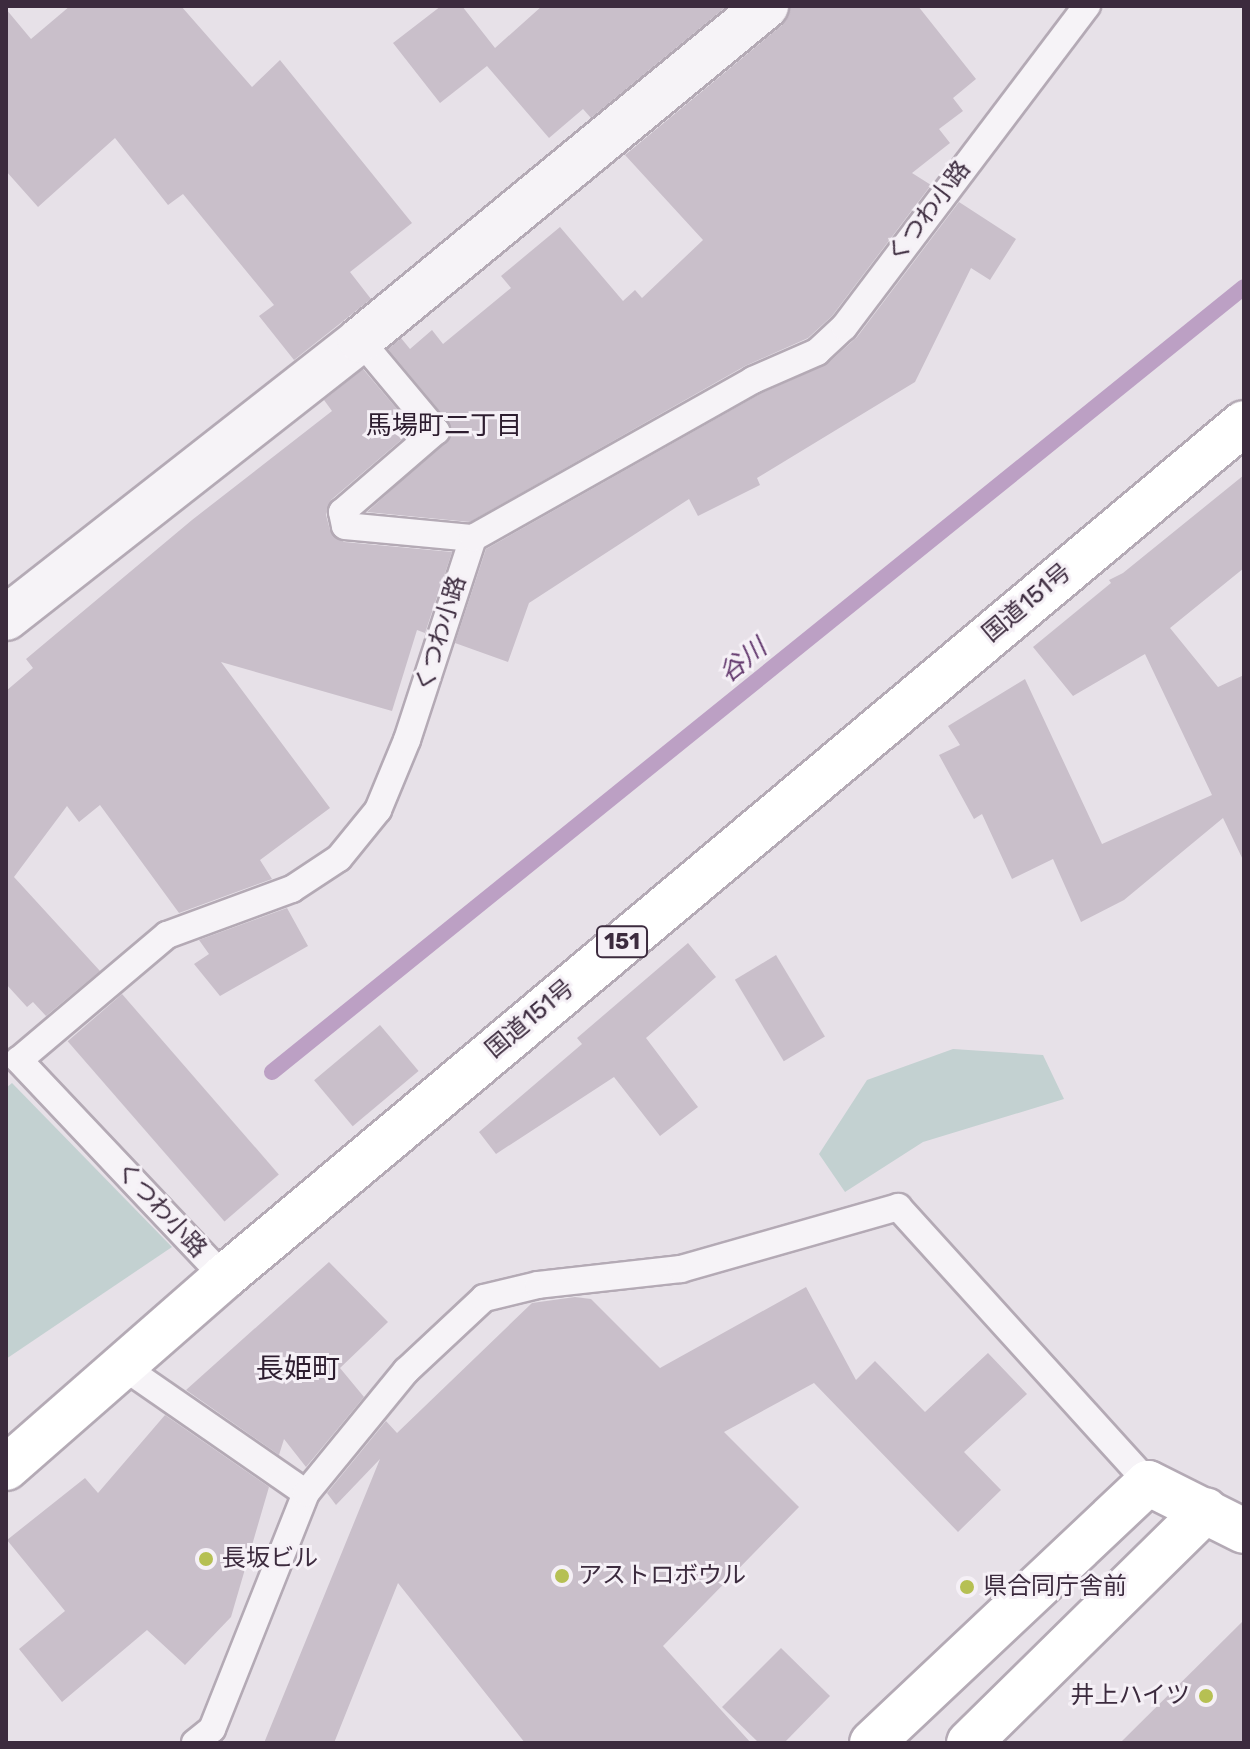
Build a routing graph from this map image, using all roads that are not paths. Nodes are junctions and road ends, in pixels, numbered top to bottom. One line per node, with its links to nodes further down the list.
1 (766, 6): 3 (street)
2 (1087, 6): 5 (lane, くつわ小路)
3 (360, 340): 5 (lane); 6 (street)
4 (1244, 423): 7 (main road, 国道151号 / 151)
5 (473, 538): 7 (lane, くつわ小路)
6 (6, 618)
7 (224, 1277): 8 (main road, 国道151号 / 151)
8 (124, 1367): 9 (main road, 国道151号 / 151); 11 (lane)
9 (6, 1468)
10 (1148, 1483): 11 (lane); 12 (main road); 15 (main road)
11 (306, 1493): 14 (lane)
12 (1206, 1510): 13 (main road); 16 (main road)
13 (1244, 1531)
14 (195, 1743)
15 (872, 1743)
16 (969, 1743)

